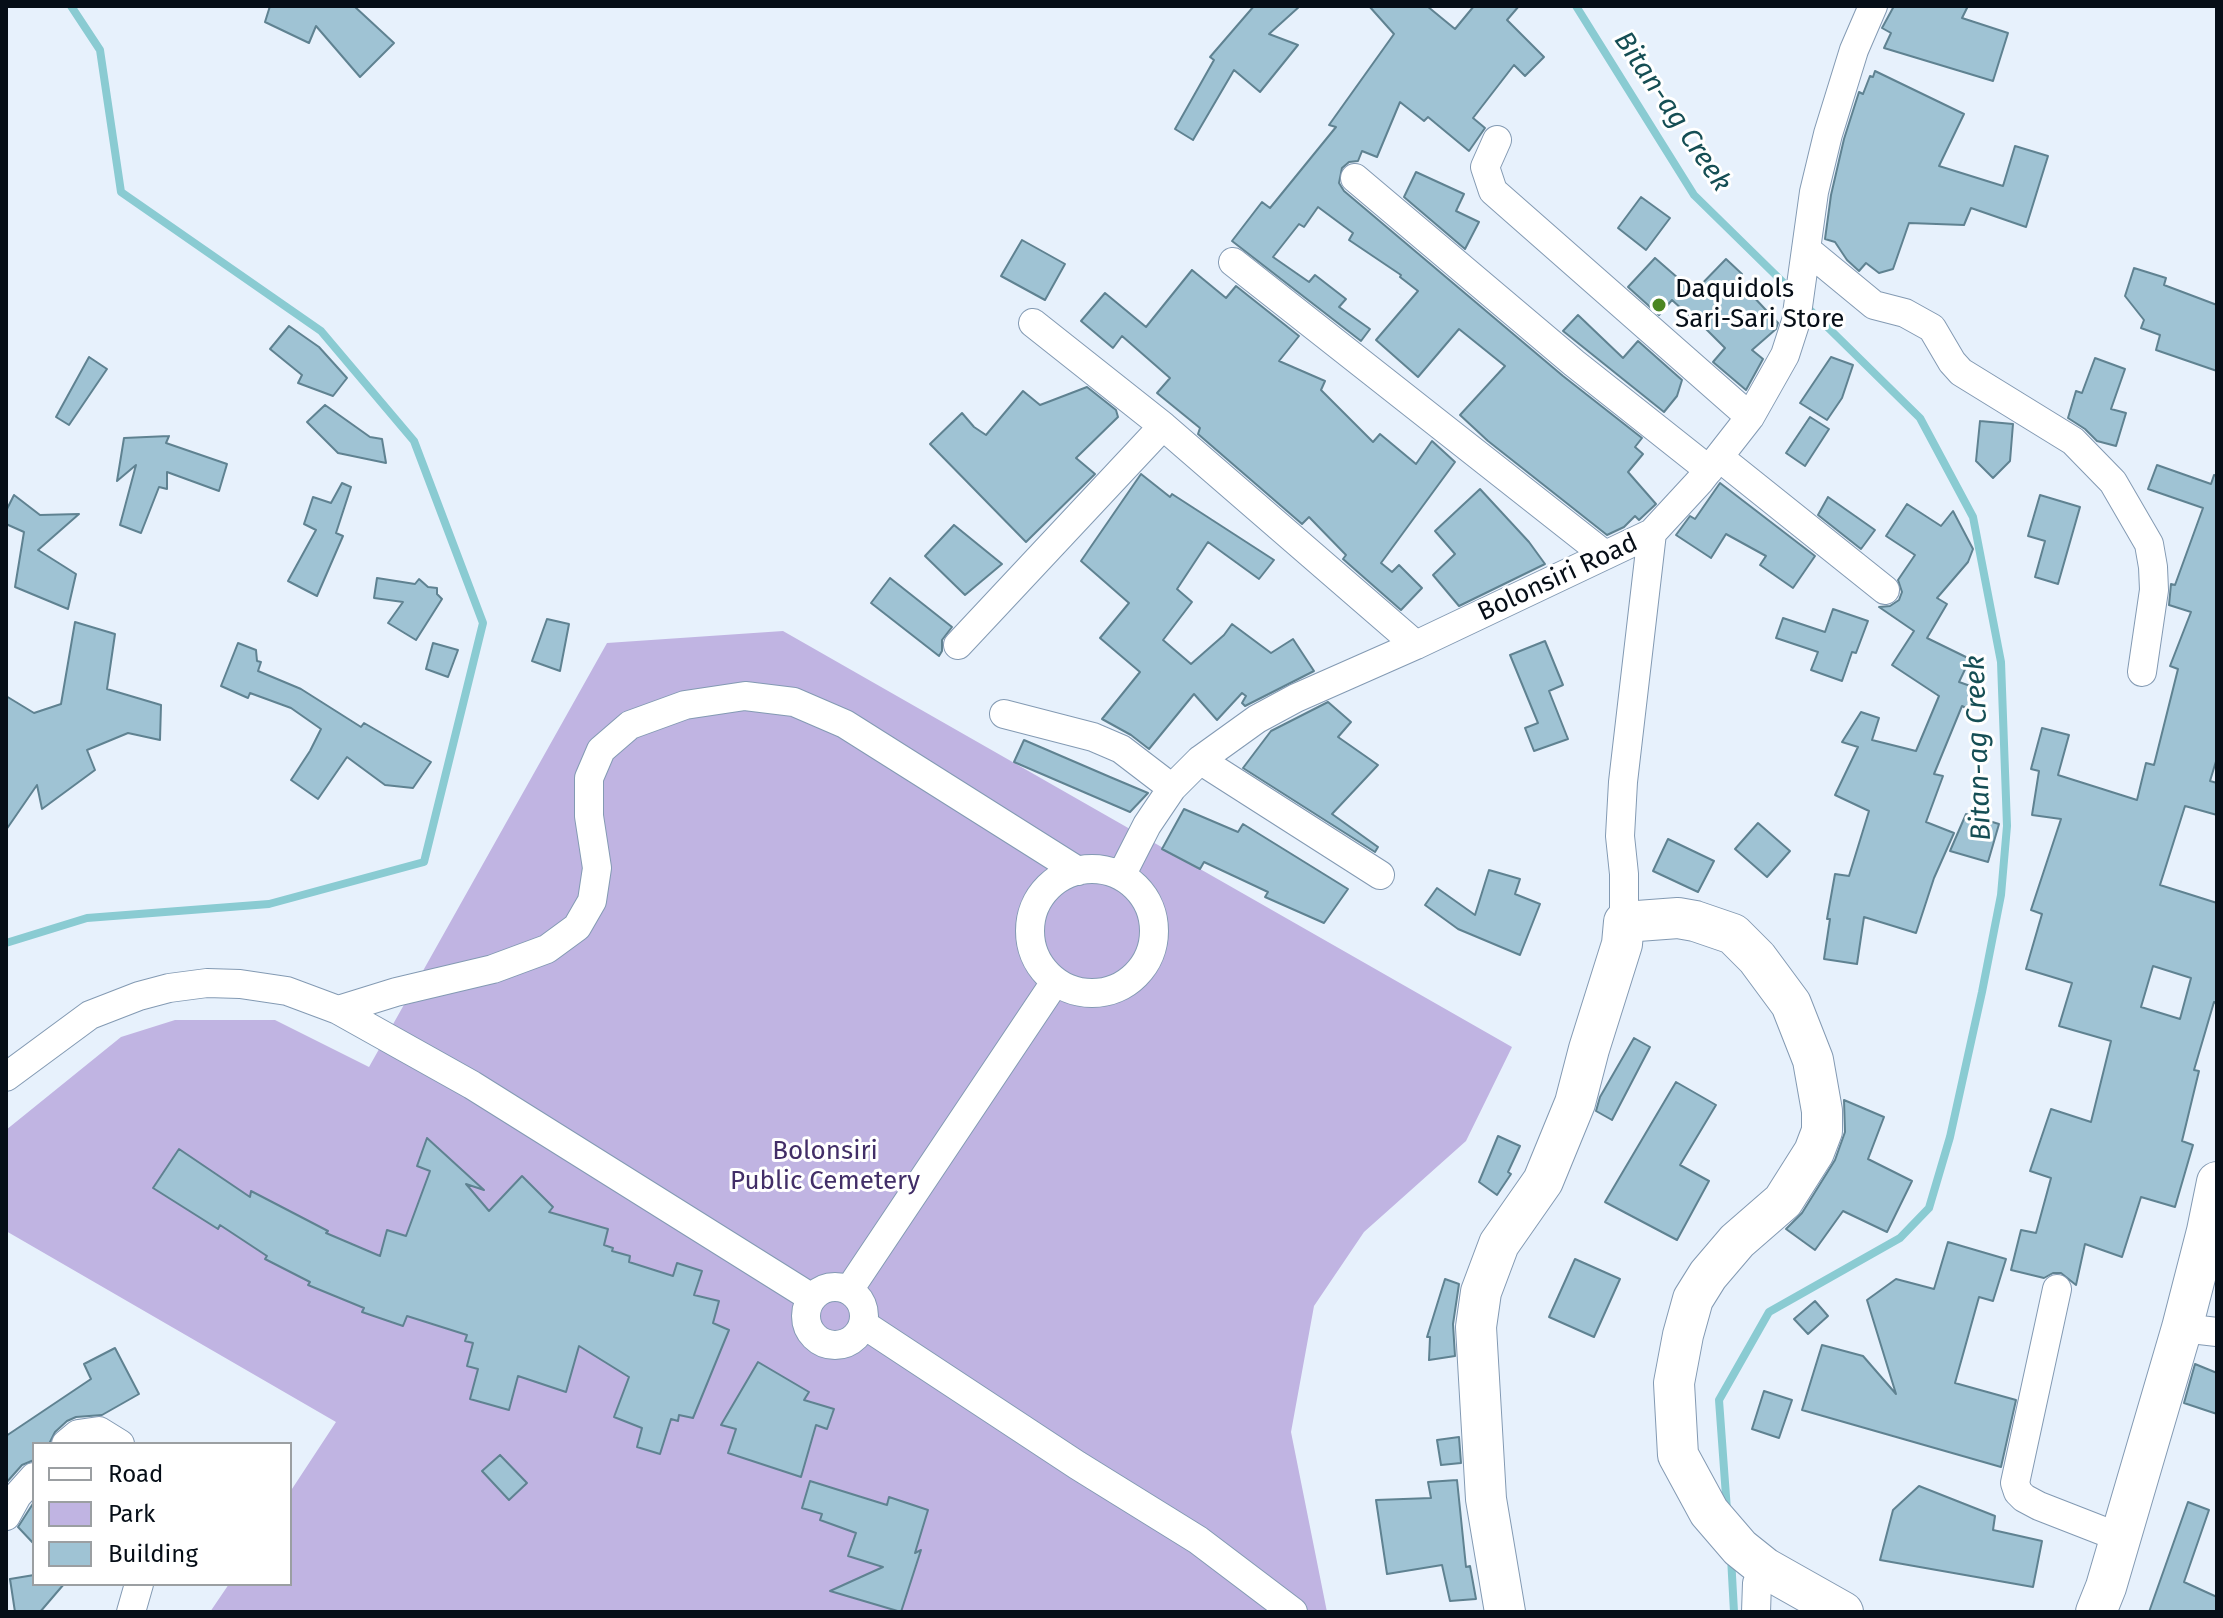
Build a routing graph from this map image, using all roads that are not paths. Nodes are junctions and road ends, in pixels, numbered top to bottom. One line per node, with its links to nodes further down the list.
1 (1873, 6): 4 (street, Bolonsiri Road)
2 (1497, 140): 7 (street)
3 (1355, 178): 9 (street)
4 (1804, 259): 7 (street, Bolonsiri Road); 15 (street)
5 (1233, 262): 11 (street)
6 (1033, 323): 8 (street)
7 (1750, 417): 9 (street, Bolonsiri Road)
8 (1163, 426): 13 (street); 14 (street)
9 (1714, 464): 10 (street, Bolonsiri Road); 12 (street)
10 (1652, 533): 11 (street, Bolonsiri Road); 22 (street)
11 (1605, 555): 14 (street, Bolonsiri Road)
12 (1885, 590)
13 (958, 645)
14 (1416, 645): 17 (street, Bolonsiri Road)
15 (2142, 672)
16 (1004, 714): 18 (street)
17 (1200, 760): 18 (street, Bolonsiri Road); 20 (street)
18 (1172, 788): 21 (street, Bolonsiri Road)
19 (1078, 871): 21 (street); 23 (street); 24 (street)
20 (1380, 875)
21 (1121, 876): 23 (street)
22 (1624, 922): 37 (main road); 41 (main road)
23 (1055, 982): 28 (street)
24 (338, 1010): 25 (street); 29 (street)
25 (6, 1077)
26 (2217, 1182): 31 (main road)
27 (2057, 1289): 36 (street)
28 (849, 1290): 29 (street); 30 (street)
29 (812, 1298): 30 (street)
30 (863, 1324): 40 (street)
31 (2199, 1330): 36 (main road)
32 (68, 1442): 33 (street)
33 (117, 1442)
34 (32, 1479): 35 (street)
35 (6, 1516)
36 (2121, 1538): 44 (main road)
37 (1743, 1549): 42 (street); 43 (main road)
38 (138, 1586): 39 (street)
39 (131, 1612)
40 (1293, 1612)
41 (1505, 1612)
42 (1756, 1612)
43 (1843, 1612)
44 (2096, 1612)

